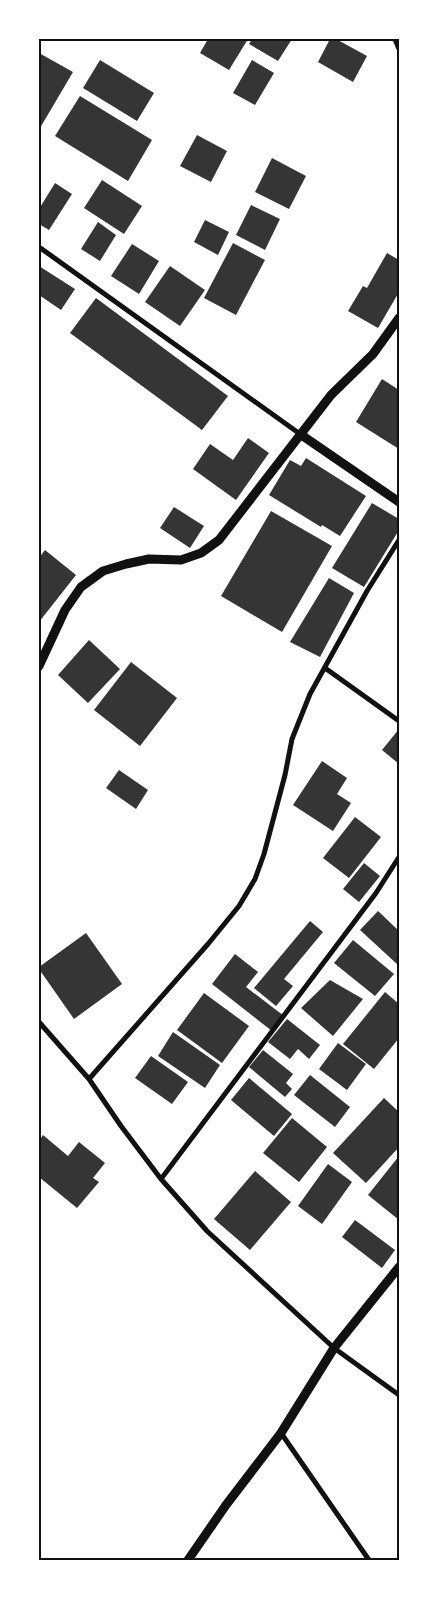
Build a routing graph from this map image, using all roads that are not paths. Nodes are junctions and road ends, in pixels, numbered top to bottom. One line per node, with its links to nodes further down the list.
1 (394, 39): 2 (street)
2 (399, 49)
3 (39, 247): 5 (street)
4 (399, 318): 5 (street)
5 (300, 434): 6 (street); 8 (street)
6 (399, 502)
7 (399, 540): 9 (street)
8 (39, 666)
9 (325, 668): 10 (street); 13 (street)
10 (399, 721)
11 (399, 857): 14 (street)
12 (39, 1022): 13 (street)
13 (89, 1079): 14 (street)
14 (161, 1180): 16 (street)
15 (399, 1267): 16 (street)
16 (334, 1348): 17 (street); 18 (street)
17 (399, 1395)
18 (281, 1433): 19 (street); 20 (street)
19 (188, 1560)
20 (369, 1560)

